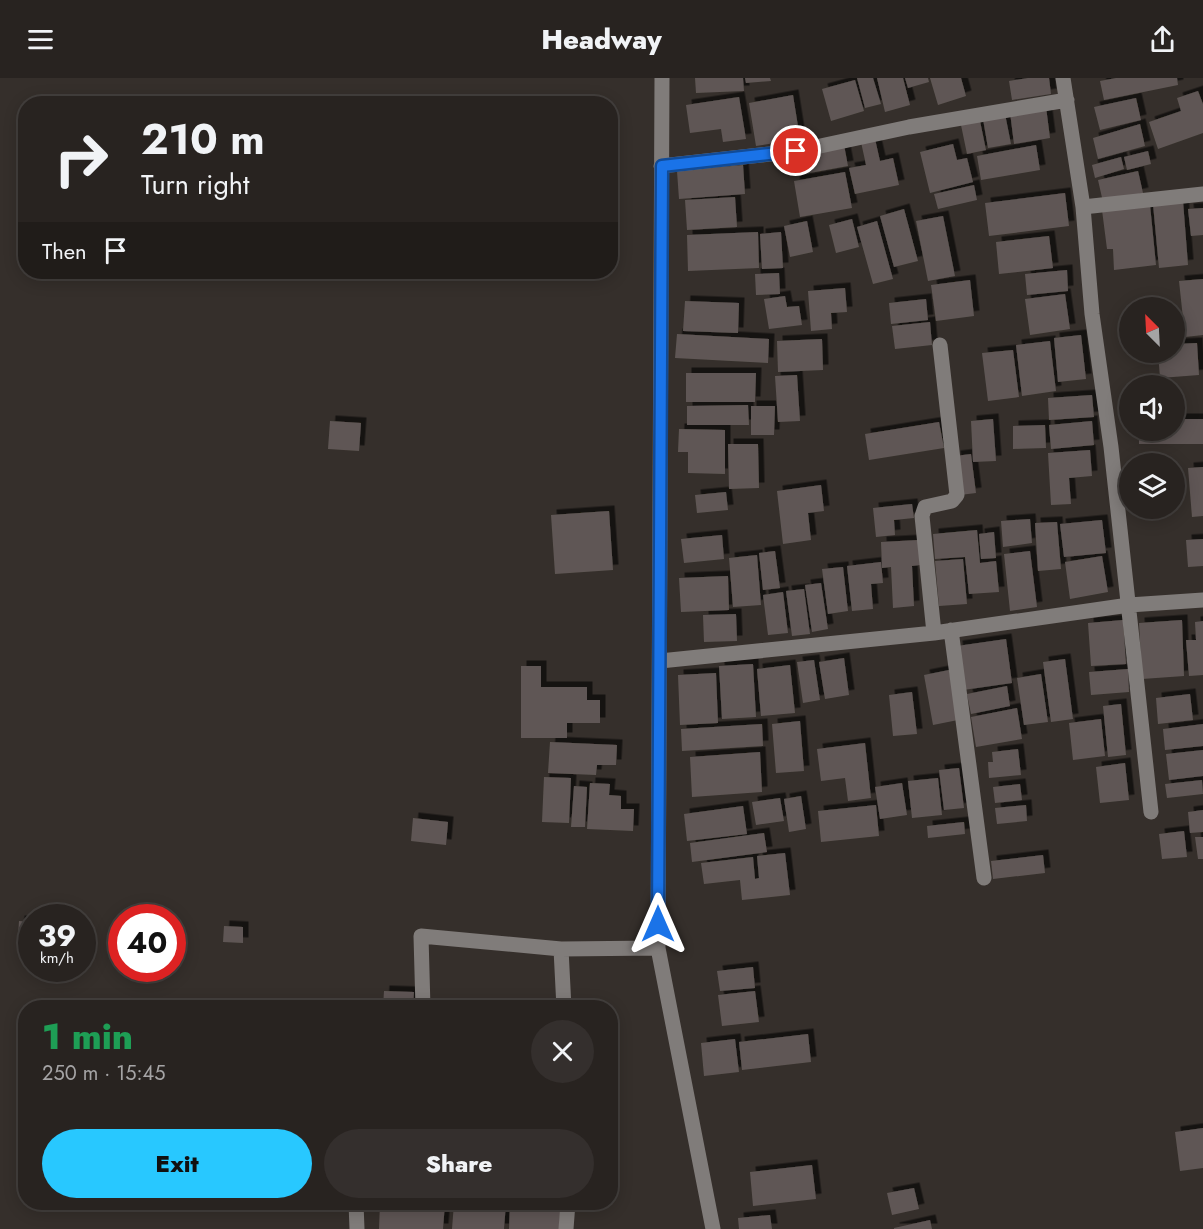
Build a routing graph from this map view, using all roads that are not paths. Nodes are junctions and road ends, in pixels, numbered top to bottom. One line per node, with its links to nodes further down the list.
1 (662, 78): 4 (street)
2 (1063, 78): 3 (street)
3 (1067, 100): 4 (street); 6 (street)
4 (662, 166): 12 (street)
5 (1203, 194): 6 (street)
6 (1083, 207): 9 (street)
7 (940, 345): 11 (street)
8 (1203, 600): 9 (street)
9 (1129, 605): 10 (street); 13 (street)
10 (951, 630): 11 (street); 14 (street)
11 (933, 633): 12 (street)
12 (660, 660): 15 (street)
13 (1151, 812)
14 (984, 878)
15 (658, 948): 16 (street); 23 (street)
16 (561, 949): 17 (street); 18 (street)
17 (423, 1000)
18 (564, 1000)
19 (356, 1210): 21 (street)
20 (567, 1210): 22 (street)
21 (357, 1229)
22 (566, 1229)
23 (713, 1229)

